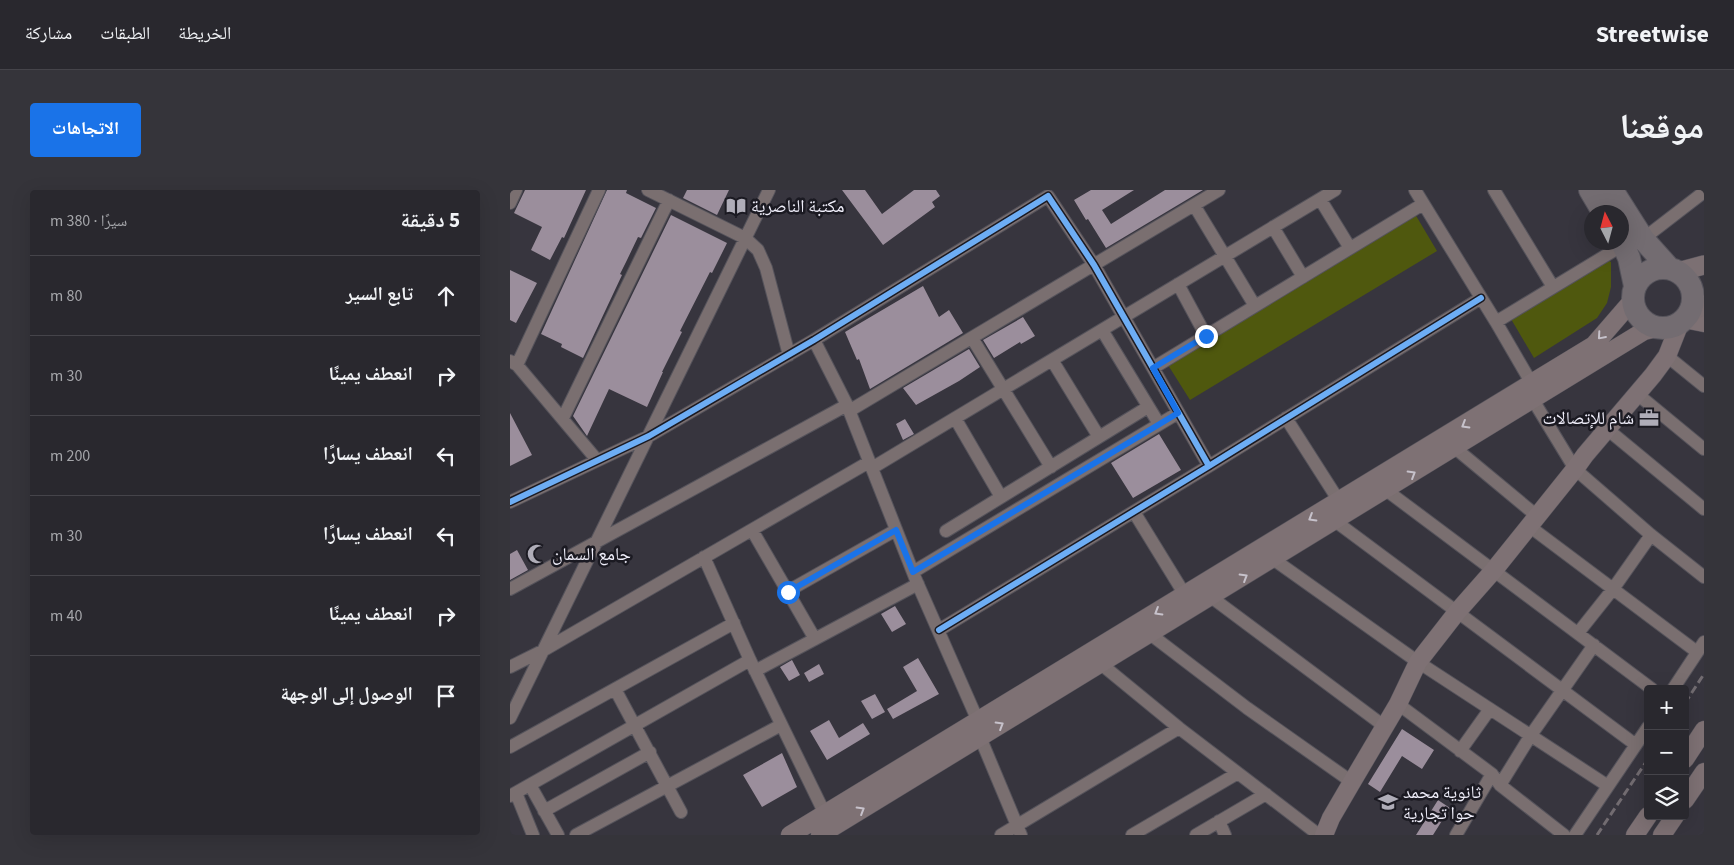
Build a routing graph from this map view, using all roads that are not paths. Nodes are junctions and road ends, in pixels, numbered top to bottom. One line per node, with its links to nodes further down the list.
1 (516, 190): 15 (street)
2 (599, 190): 46 (street)
3 (649, 190): 14 (street)
4 (768, 190): 21 (street)
5 (1219, 190): 17 (street)
6 (1335, 190): 13 (street)
7 (1494, 190): 32 (street)
8 (1590, 190): 18 (highway)
9 (1612, 190): 19 (highway)
10 (1417, 191): 16 (street)
11 (1051, 192): 27 (street); 42 (street)
12 (1704, 192): 22 (street)
13 (1320, 199): 20 (street); 23 (street)
14 (669, 200): 21 (street); 55 (street)
15 (510, 203)
16 (1423, 204): 23 (street); 34 (street)
17 (1194, 205): 26 (street); 27 (street)
18 (1599, 205)
19 (1617, 205)
20 (1273, 227): 26 (street); 30 (street)
21 (745, 238): 43 (street); 60 (street)
22 (1629, 242): 29 (highway)
23 (1350, 248): 30 (street)
24 (1615, 250): 32 (street)
25 (1629, 250): 33 (highway)
26 (1225, 256): 31 (street); 35 (street)
27 (1094, 265): 37 (street); 41 (street)
28 (1704, 265): 29 (main road)
29 (1674, 270): 33 (highway); 36 (highway)
30 (1303, 277): 35 (street)
31 (1178, 284): 37 (street); 40 (street)
32 (1552, 287): 38 (street)
33 (1634, 293): 36 (highway); 50 (main road, one-way to 50)
34 (1481, 298): 38 (street); 57 (street)
35 (1255, 306): 40 (street)
36 (1689, 316): 44 (main road); 50 (main road)
37 (1123, 317): 39 (street); 47 (street)
38 (1496, 322): 50 (street)
39 (1102, 330): 45 (street); 52 (street)
40 (1206, 336): 47 (street)
41 (972, 338): 49 (street); 53 (street)
42 (814, 340): 43 (street); 53 (street)
43 (789, 355): 60 (street)
44 (1667, 356): 48 (street); 51 (main road)
45 (1052, 360): 49 (street); 61 (street)
46 (514, 363): 55 (street)
47 (1153, 368): 54 (street)
48 (1704, 386)
49 (1002, 390): 56 (street); 67 (street)
50 (1532, 392): 62 (main road); 68 (street); 71 (main road, one-way to 71)
51 (1636, 393): 59 (main road); 63 (street)
52 (1148, 407): 58 (street); 61 (street)
53 (848, 408): 65 (street); 81 (street)
54 (1178, 413): 58 (street); 66 (street)
55 (563, 418): 64 (street)
56 (955, 418): 65 (street); 70 (street)
57 (1286, 418): 66 (street); 71 (street)
58 (1159, 424): 85 (street)
59 (1607, 428): 68 (main road); 73 (street)
60 (649, 436): 64 (street); 81 (street)
61 (1099, 437): 67 (street)
62 (1455, 448): 69 (main road, one-way to 62); 76 (street)
63 (1704, 449)
64 (597, 460): 72 (street)
65 (871, 465): 77 (street); 78 (street)
66 (1209, 466): 74 (street)
67 (1051, 467): 70 (street)
68 (1575, 469): 76 (main road); 80 (street)
69 (1386, 490): 75 (main road); 84 (street)
70 (1001, 497): 79 (street)
71 (1339, 501): 91 (main road, one-way to 91)
72 (510, 502)
73 (1704, 509)
74 (1134, 512): 91 (street); 95 (street)
75 (1335, 521): 83 (main road); 93 (street)
76 (1533, 521): 84 (main road); 89 (street)
77 (752, 530): 82 (street); 90 (street)
78 (896, 530): 85 (street); 90 (street)
79 (946, 531)
80 (1652, 535): 86 (street); 89 (street)
81 (596, 542): 88 (street); 101 (street)
82 (704, 557): 94 (street); 101 (street)
83 (1273, 559): 92 (main road, one-way to 83); 102 (street)
84 (1494, 570): 93 (main road); 97 (street)
85 (913, 572): 87 (street)
86 (1704, 577)
87 (918, 584): 95 (street); 98 (street)
88 (510, 589)
89 (1613, 589): 97 (street); 100 (street)
90 (788, 592): 98 (street)
91 (1185, 595): 117 (main road, one-way to 117)
92 (1211, 597): 96 (main road); 115 (street)
93 (1457, 612): 102 (main road); 109 (street)
94 (734, 623): 104 (street); 108 (street)
95 (939, 630): 117 (street)
96 (1150, 634): 103 (main road); 129 (street)
97 (1578, 634): 99 (street)
98 (815, 639): 104 (street)
99 (1594, 645): 106 (street); 109 (street)
100 (1701, 647): 107 (street)
101 (544, 650): 105 (street); 112 (street)
102 (1418, 662): 110 (main road); 111 (street)
103 (1101, 664): 116 (street); 117 (main road, one-way to 103)
104 (752, 666): 113 (street); 114 (street)
105 (510, 667)
106 (1647, 685)
107 (1676, 685)
108 (615, 688): 114 (street); 122 (street)
109 (1563, 690): 120 (street); 121 (street)
110 (1398, 704): 115 (main road); 123 (street)
111 (1490, 709): 120 (street); 123 (street)
112 (510, 718)
113 (781, 724): 131 (street); 139 (street)
114 (635, 725): 124 (street); 130 (street)
115 (1384, 726): 129 (main road)
116 (1179, 728): 127 (street); 143 (street)
117 (979, 729): 139 (main road); 143 (street); 149 (main road, one-way to 117)
118 (1645, 730): 121 (street)
119 (1704, 730): 125 (main road)
120 (1531, 735): 132 (street); 133 (street)
121 (1636, 745): 133 (street)
122 (510, 747)
123 (1460, 750): 128 (street)
124 (650, 752): 131 (street); 137 (street)
125 (1689, 753)
126 (1704, 772): 136 (main road)
127 (1238, 773): 135 (street); 151 (street)
128 (1492, 774): 132 (street); 144 (street)
129 (1352, 782): 155 (main road)
130 (530, 785): 134 (street); 137 (street)
131 (668, 785): 138 (street); 147 (street)
132 (1500, 785): 156 (street)
133 (1608, 786): 157 (street)
134 (513, 794): 145 (street)
135 (1266, 794): 142 (street); 154 (street)
136 (1689, 794)
137 (544, 811): 146 (street)
138 (681, 812)
139 (825, 814): 148 (main road)
140 (1645, 820): 158 (main road)
141 (1671, 820): 159 (main road)
142 (1219, 822): 152 (street); 153 (street)
143 (1019, 830): 150 (street)
144 (1460, 833)
145 (532, 835)
146 (558, 835)
147 (576, 835)
148 (790, 835)
149 (820, 835)
150 (1001, 835)
151 (1132, 835)
152 (1196, 835)
153 (1225, 835)
154 (1319, 835)
155 (1324, 835)
156 (1564, 835)
157 (1575, 835)
158 (1635, 835)
159 (1662, 835)

